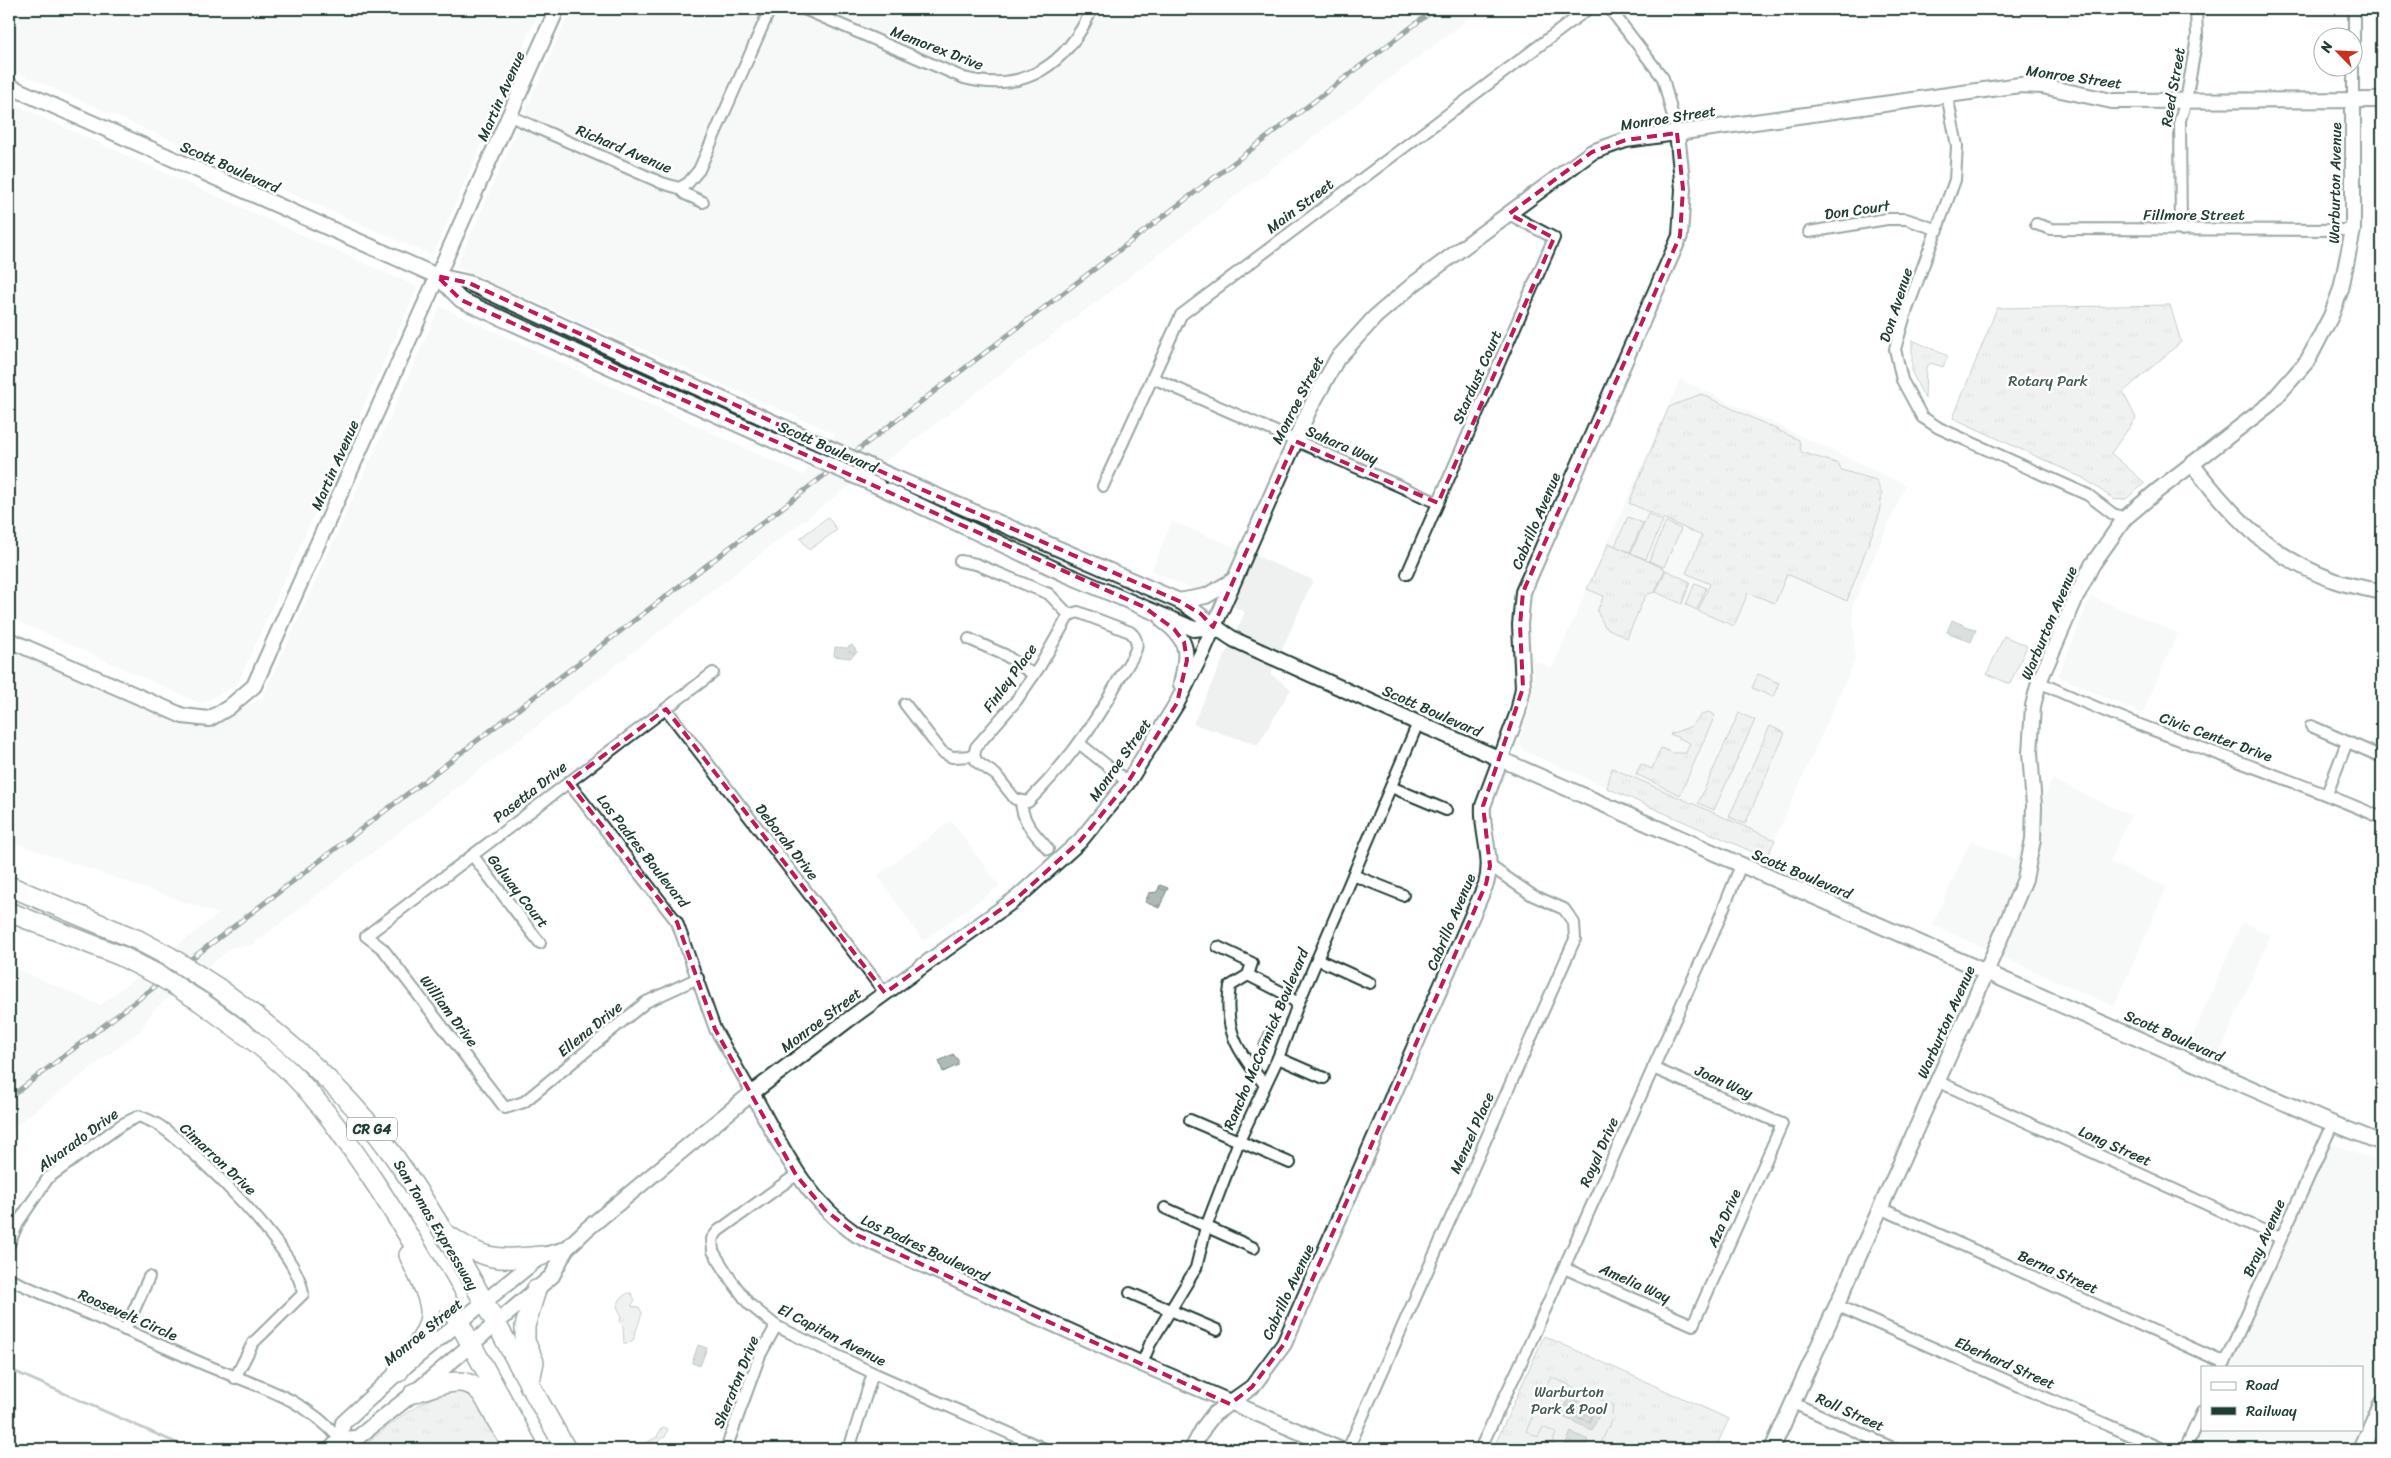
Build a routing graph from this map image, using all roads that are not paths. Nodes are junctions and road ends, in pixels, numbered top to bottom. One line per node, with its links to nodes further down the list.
1 (557, 9): 16 (main road, Martin Avenue)
2 (770, 9): 18 (street, Richard Avenue)
3 (804, 9): 4 (street, Memorex Drive)
4 (1092, 9)
5 (1588, 9): 27 (street, Main Street)
6 (1610, 9): 17 (street, Cabrillo Avenue)
7 (2196, 9): 15 (street, Reed Street)
8 (2354, 9): 9 (street)
9 (2354, 28)
10 (2353, 78): 13 (street, Warburton Avenue)
11 (9, 86): 26 (main road, Scott Boulevard)
12 (1948, 95): 15 (main road, Monroe Street); 17 (main road, Monroe Street); 22 (street, Don Avenue)
13 (2353, 100): 14 (main road, Monroe Street); 15 (main road, Monroe Street); 24 (main road, Warburton Avenue)
14 (2382, 100)
15 (2186, 101): 23 (street, Reed Street)
16 (510, 116): 18 (street, Richard Avenue); 26 (main road, Martin Avenue)
17 (1677, 133): 20 (main road, Monroe Street); 55 (main road, Cabrillo Avenue)
18 (679, 188): 19 (street)
19 (704, 202)
20 (1509, 214): 28 (main road, Monroe Street); 31 (street, Stardust Court)
21 (2036, 224): 23 (street, Fillmore Street)
22 (1938, 230): 25 (street, Don Court); 32 (street, Don Avenue)
23 (2181, 230): 24 (street, Fillmore Street)
24 (2353, 230): 29 (main road, Warburton Avenue)
25 (1809, 232)
26 (438, 276): 37 (main road, Scott Boulevard, bridge); 38 (main road, Scott Boulevard, bridge); 42 (main road, Martin Avenue)
27 (1153, 378): 28 (street, Sahara Way); 30 (street, Main Street)
28 (1295, 441): 31 (street, Sahara Way); 35 (main road, Monroe Street)
29 (2192, 464): 32 (main road, Warburton Avenue); 36 (main road)
30 (1103, 486)
31 (1438, 503): 34 (street, Stardust Court)
32 (2125, 518): 45 (main road, Warburton Avenue)
33 (960, 560): 39 (street)
34 (1408, 574)
35 (1232, 581): 37 (main road); 40 (main road, Monroe Street)
36 (2382, 592)
37 (1178, 601): 40 (main road, Scott Boulevard)
38 (1144, 607): 40 (main road, Scott Boulevard); 46 (main road)
39 (1069, 615): 44 (street, Finley Place); 52 (street)
40 (1213, 627): 46 (main road, Monroe Street); 49 (main road, Scott Boulevard)
41 (969, 639): 44 (street)
42 (9, 640)
43 (713, 673): 48 (street, Pasetta Drive)
44 (1034, 675): 53 (street, Finley Place)
45 (2039, 682): 59 (street, Civic Center Drive); 75 (main road, Warburton Avenue)
46 (1177, 703): 57 (main road, Monroe Street)
47 (905, 704): 53 (street)
48 (666, 709): 56 (street, Pasetta Drive); 79 (street, Deborah Drive)
49 (1418, 723): 55 (main road, Scott Boulevard); 58 (street, Rancho McCormick Boulevard)
50 (2311, 726): 51 (street)
51 (2347, 742): 54 (street); 59 (street)
52 (1080, 744): 57 (street); 60 (street)
53 (974, 756): 60 (street)
54 (2382, 757)
55 (1500, 758): 65 (main road, Scott Boulevard); 66 (main road, Cabrillo Avenue)
56 (568, 782): 64 (street, Pasetta Drive); 77 (street, Los Padres Boulevard)
57 (1128, 782): 79 (main road, Monroe Street)
58 (1391, 787): 61 (street); 67 (street, Rancho McCormick Boulevard)
59 (2327, 794): 62 (street, Civic Center Drive)
60 (1021, 802): 63 (street)
61 (1446, 810)
62 (2382, 818)
63 (1048, 849)
64 (473, 856): 71 (street, Pasetta Drive); 72 (street, Galway Court)
65 (1741, 865): 75 (main road, Scott Boulevard); 82 (street, Royal Drive)
66 (1490, 866): 129 (main road, Cabrillo Avenue); 142 (street, Menzel Place)
67 (1353, 875): 69 (street); 74 (street, Rancho McCormick Boulevard)
68 (9, 886): 100 (highway, San Tomas Expressway / CR G4, bridge)
69 (1403, 895)
70 (9, 912): 96 (highway, San Tomas Expressway / CR G4, bridge)
71 (366, 936): 87 (street, William Drive)
72 (540, 943)
73 (1218, 947): 76 (street)
74 (1317, 959): 78 (street); 80 (street, Rancho McCormick Boulevard)
75 (1986, 971): 84 (main road, Warburton Avenue); 90 (main road, Scott Boulevard)
76 (1248, 975): 80 (street); 85 (street)
77 (698, 978): 86 (street, Los Padres Boulevard); 87 (street, Ellena Drive)
78 (1370, 983)
79 (884, 993): 86 (main road, Monroe Street)
80 (1298, 1004): 81 (street, Rancho McCormick Boulevard)
81 (1278, 1058): 83 (street); 85 (street, Rancho McCormick Boulevard)
82 (1653, 1068): 91 (street, Joan Way); 106 (street, Royal Drive)
83 (1324, 1078)
84 (1937, 1081): 98 (main road, Warburton Avenue); 101 (street, Long Street)
85 (1265, 1085): 92 (street, Rancho McCormick Boulevard)
86 (752, 1093): 95 (main road, Los Padres Boulevard); 104 (main road, Monroe Street)
87 (505, 1108)
88 (139, 1116): 102 (street, Alvarado Drive); 125 (street, Cimarron Drive)
89 (1190, 1120): 92 (street)
90 (2333, 1123): 93 (main road, Scott Boulevard); 101 (street, Bray Avenue)
91 (1782, 1124): 116 (street, Aza Drive)
92 (1239, 1141): 94 (street); 99 (street, Rancho McCormick Boulevard)
93 (2382, 1143)
94 (1290, 1163)
95 (796, 1175): 117 (street, El Capitan Avenue); 121 (main road, Los Padres Boulevard)
96 (385, 1198): 114 (highway, San Tomas Expressway / CR G4); 123 (highway)
97 (1166, 1208): 99 (street)
98 (1880, 1208): 112 (main road, Warburton Avenue); 122 (street, Berna Street)
99 (1206, 1226): 103 (street); 113 (street, Rancho McCormick Boulevard)
100 (443, 1231): 105 (highway); 111 (highway, San Tomas Expressway / CR G4)
101 (2280, 1238): 122 (street, Bray Avenue)
102 (9, 1244)
103 (1254, 1248)
104 (566, 1249): 105 (main road, Monroe Street); 109 (main road, Monroe Street)
105 (541, 1256): 111 (main road, Monroe Street)
106 (1564, 1268): 116 (street, Amelia Way); 143 (street, Royal Drive)
107 (149, 1276): 118 (street)
108 (9, 1279): 118 (street, Roosevelt Circle)
109 (536, 1290): 115 (main road, Monroe Street); 126 (highway)
110 (1130, 1293): 113 (street)
111 (484, 1304): 114 (main road, Monroe Street); 115 (highway, San Tomas Expressway / CR G4)
112 (1836, 1305): 128 (main road, Warburton Avenue); 146 (street, Eberhard Street)
113 (1170, 1311): 119 (street); 121 (street, Rancho McCormick Boulevard)
114 (460, 1323): 120 (highway, San Tomas Expressway / CR G4); 123 (main road, Monroe Street)
115 (495, 1325): 120 (main road, Monroe Street); 126 (highway, San Tomas Expressway / CR G4)
116 (1693, 1325)
117 (776, 1326): 124 (street, El Capitan Avenue); 137 (street, Sheraton Drive)
118 (125, 1330): 125 (street, Roosevelt Circle)
119 (1217, 1330)
120 (473, 1344): 127 (main road, Monroe Street); 135 (highway, San Tomas Expressway / CR G4)
121 (1142, 1364): 129 (main road, Los Padres Boulevard)
122 (2224, 1365)
123 (398, 1372): 132 (main road, Monroe Street)
124 (873, 1373): 138 (street); 139 (street, El Capitan Avenue)
125 (235, 1378): 132 (street, Roosevelt Circle)
126 (529, 1385): 136 (highway, San Tomas Expressway / CR G4)
127 (414, 1393): 132 (main road, Monroe Street); 134 (highway)
128 (1792, 1403): 144 (main road, Warburton Avenue); 145 (street, Roll Street)
129 (1230, 1404): 133 (main road, Los Padres Boulevard); 140 (main road, Cabrillo Avenue)
130 (2382, 1404): 148 (main road)
131 (2201, 1414): 147 (street)
132 (335, 1444)
133 (1322, 1446): 141 (main road, Los Padres Boulevard)
134 (518, 1449)
135 (529, 1449)
136 (566, 1449)
137 (726, 1449)
138 (849, 1449)
139 (1045, 1449)
140 (1192, 1449)
141 (1339, 1449)
142 (1348, 1449)
143 (1480, 1449)
144 (1772, 1449)
145 (1896, 1449)
146 (2162, 1449)
147 (2185, 1449)
148 (2362, 1449)

